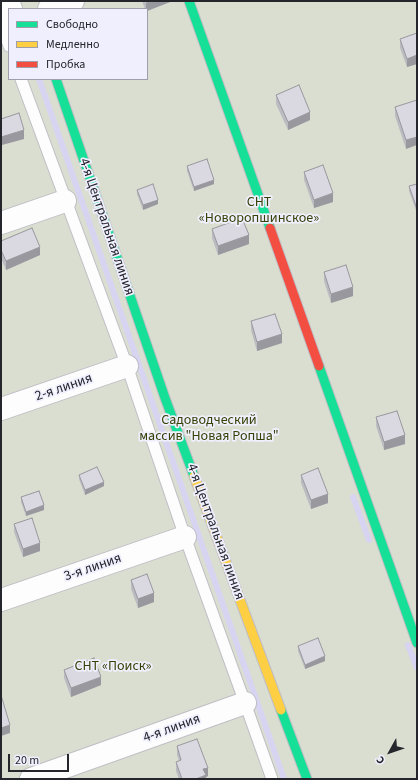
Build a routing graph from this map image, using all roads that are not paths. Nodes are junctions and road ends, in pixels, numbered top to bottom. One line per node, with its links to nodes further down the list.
1 (8, 1): 5 (street)
2 (73, 1): 4 (street)
3 (189, 1): 15 (street)
4 (52, 8)
5 (6, 21): 6 (lane)
6 (8, 38)
7 (21, 80): 9 (lane)
8 (56, 80): 19 (street, 4-я Центральная линия)
9 (65, 201): 10 (street); 11 (lane)
10 (1, 223)
11 (127, 366): 12 (street, 2-я линия); 13 (lane)
12 (1, 409)
13 (185, 537): 14 (street, 3-я линия); 16 (lane)
14 (1, 600)
15 (417, 643)
16 (245, 703): 17 (street, 4-я линия); 18 (lane)
17 (31, 779)
18 (272, 779)
19 (307, 779)

